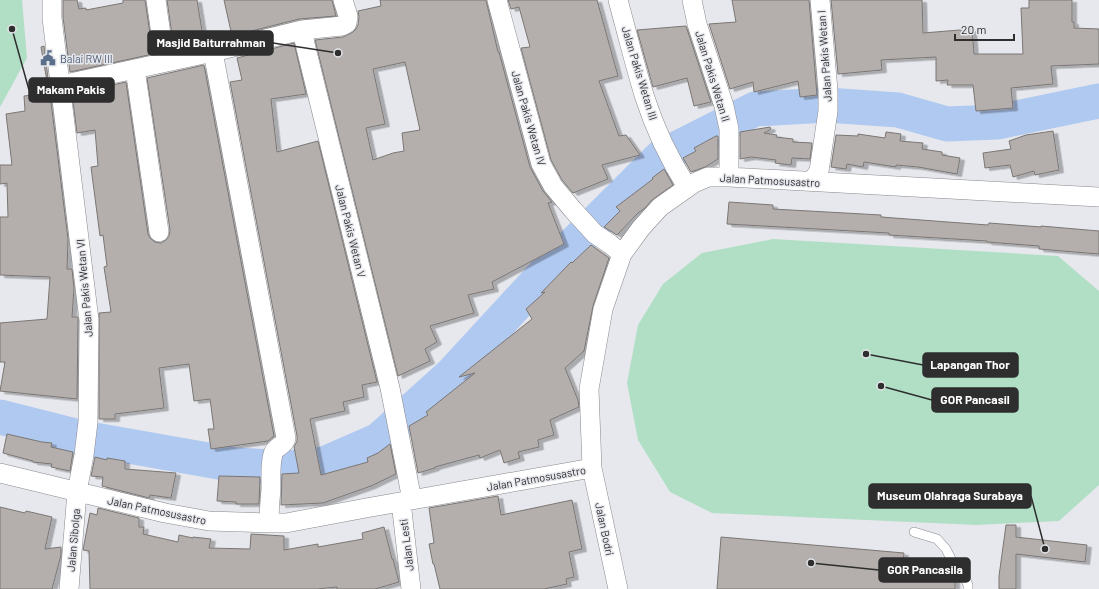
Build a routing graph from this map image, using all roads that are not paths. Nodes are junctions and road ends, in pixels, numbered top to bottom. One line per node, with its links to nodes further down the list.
1 (52, 0): 12 (street, Jalan Pakis Wetan VI)
2 (156, 0): 10 (street)
3 (343, 0): 8 (street)
4 (497, 0): 18 (street, Jalan Pakis Wetan IV)
5 (618, 0): 15 (street, Jalan Pakis Wetan III)
6 (692, 0): 13 (street, Jalan Pakis Wetan II)
7 (820, 0): 14 (street, Jalan Pakis Wetan I)
8 (302, 30): 9 (street); 22 (street, Jalan Pakis Wetan V)
9 (213, 52): 10 (street); 23 (street)
10 (165, 62): 11 (street)
11 (135, 69): 12 (street); 17 (street)
12 (61, 85): 21 (street, Jalan Pakis Wetan VI)
13 (729, 177): 14 (street, Jalan Patmosusastro); 15 (street, Jalan Patmosusastro)
14 (812, 182): 16 (street, Jalan Patmosusastro)
15 (687, 187): 18 (street, Jalan Patmosusastro)
16 (1099, 197)
17 (158, 232)
18 (622, 254): 19 (street, Jalan Patmosusastro)
19 (592, 468): 22 (street, Jalan Patmosusastro); 27 (street, Jalan Bodri)
20 (0, 473): 21 (street, Jalan Patmosusastro)
21 (77, 492): 23 (street, Jalan Patmosusastro); 25 (street, Jalan Sibolga)
22 (406, 501): 23 (street, Jalan Patmosusastro); 26 (street, Jalan Lesti)
23 (269, 523)
24 (914, 532): 28 (lane)
25 (69, 589)
26 (411, 589)
27 (618, 589)
28 (968, 589)

